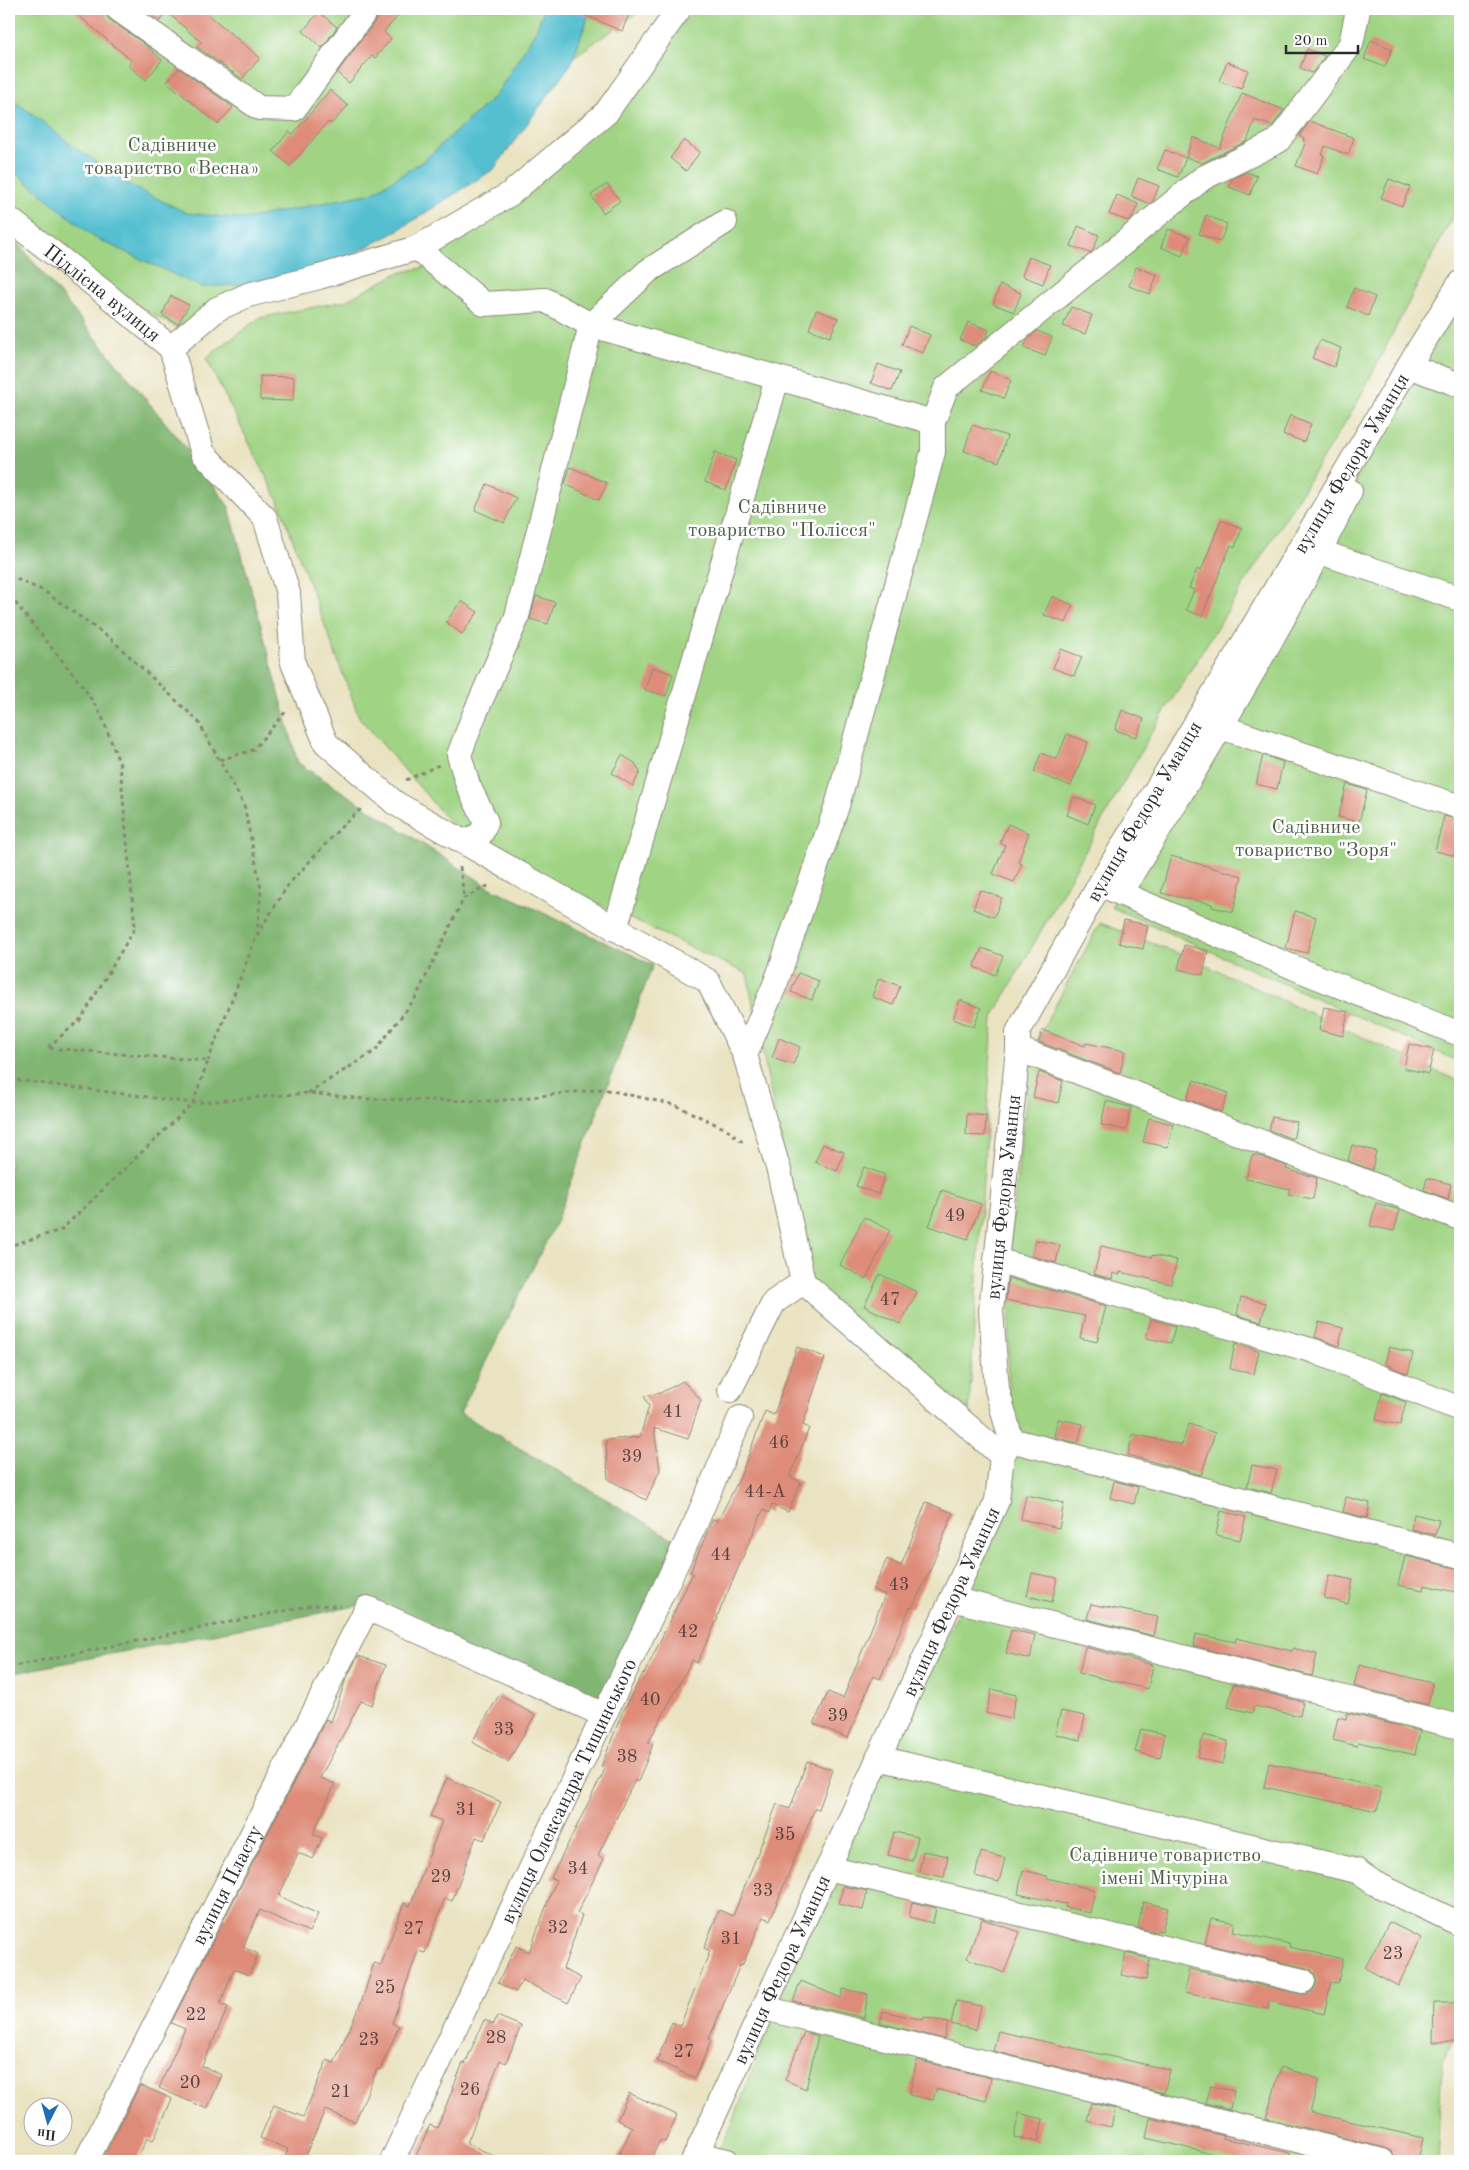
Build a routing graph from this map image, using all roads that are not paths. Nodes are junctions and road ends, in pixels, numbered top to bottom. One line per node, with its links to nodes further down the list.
1 (118, 9): 2 (street)
2 (367, 9)
3 (679, 9): 7 (street)
4 (1358, 10): 15 (street)
5 (9, 219): 11 (street, Підлісна вулиця)
6 (726, 222): 10 (street)
7 (417, 248): 10 (street); 11 (street)
8 (1460, 283): 21 (street, вулиця Федора Уманця)
9 (1460, 313): 12 (street)
10 (591, 324): 13 (street); 20 (street)
11 (171, 348): 20 (street)
12 (1411, 367): 14 (street); 16 (street)
13 (777, 379): 15 (street); 22 (street)
14 (1460, 385)
15 (933, 422): 25 (street)
16 (1320, 552): 17 (street); 18 (street)
17 (1460, 599)
18 (1221, 727): 19 (street); 21 (street)
19 (1460, 808)
20 (466, 841): 22 (street)
21 (1110, 888): 23 (street); 24 (street, вулиця Федора Уманця)
22 (615, 929): 25 (street)
23 (1460, 1034)
24 (1018, 1049): 26 (street); 27 (street, вулиця Федора Уманця)
25 (745, 1056): 28 (street)
26 (1460, 1218)
27 (996, 1260): 30 (street); 32 (street, вулиця Федора Уманця)
28 (803, 1282): 29 (street); 32 (street)
29 (730, 1390)
30 (1460, 1409)
31 (740, 1418): 35 (street, вулиця Олександра Тищинського)
32 (1006, 1448): 33 (street); 34 (street, вулиця Федора Уманця)
33 (1460, 1556)
34 (952, 1599): 36 (street); 37 (street, вулиця Федора Уманця)
35 (604, 1716): 43 (street, вулиця Пласту); 44 (street, вулиця Олександра Тищинського)
36 (1460, 1727)
37 (878, 1758): 38 (street, вулиця Федора Уманця); 39 (street)
38 (828, 1868): 40 (street); 41 (street, вулиця Федора Уманця)
39 (1460, 1924)
40 (1303, 1981)
41 (764, 2008): 42 (street, вулиця Федора Уманця); 46 (street)
42 (695, 2158): 45 (street)
43 (86, 2161)
44 (392, 2161)
45 (727, 2161)
46 (1382, 2161)

